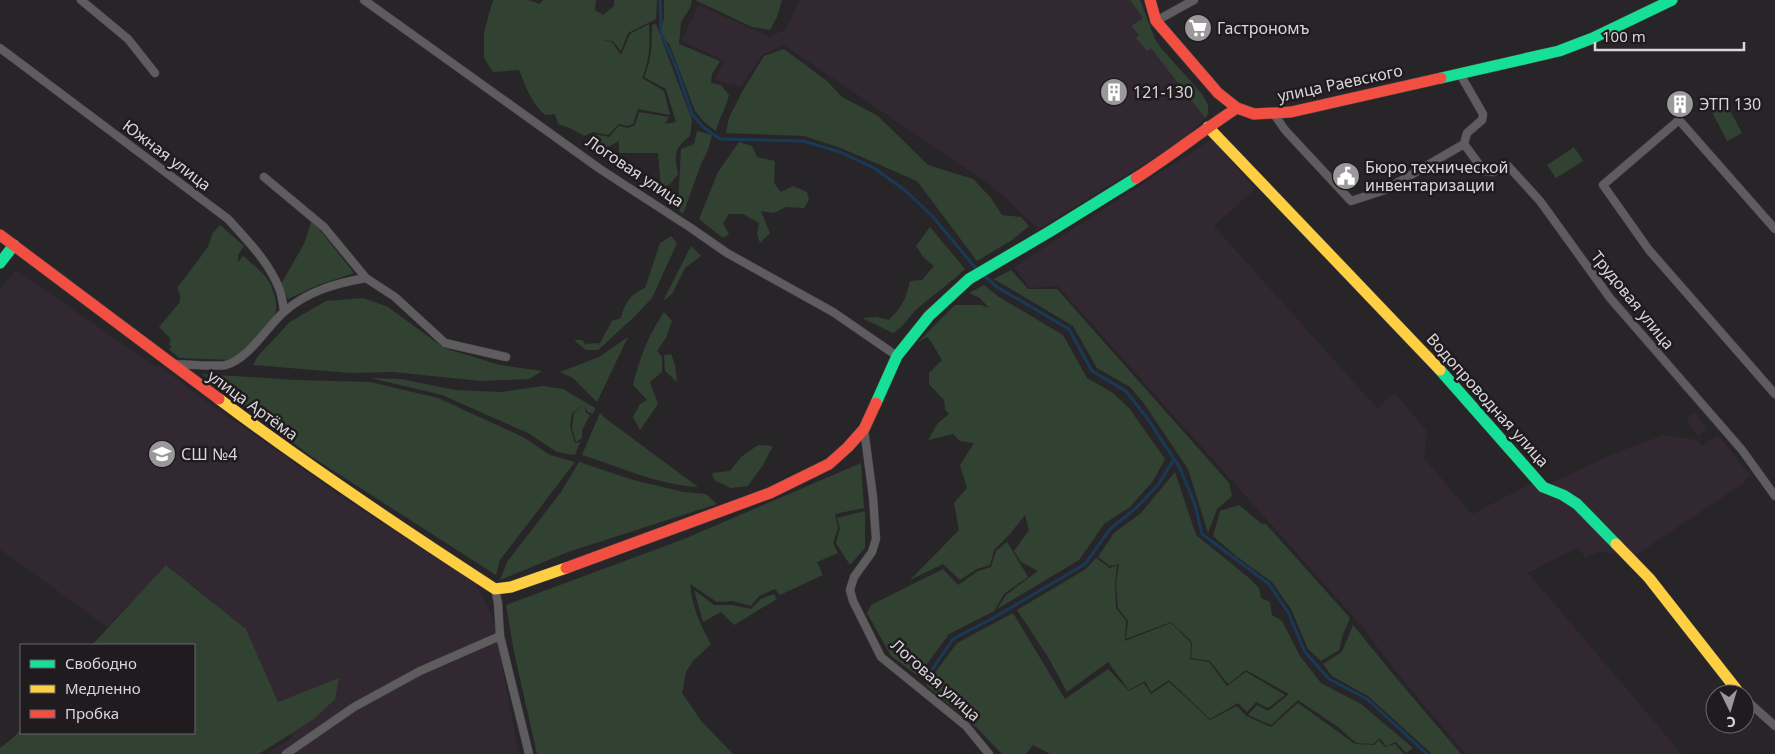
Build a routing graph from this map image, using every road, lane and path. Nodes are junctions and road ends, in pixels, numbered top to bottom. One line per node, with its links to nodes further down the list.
1 (81, 0): 8 (street)
2 (364, 0): 21 (street, Логовая улица)
3 (1150, 0): 6 (street)
4 (1194, 0): 6 (street)
5 (1672, 0): 9 (street, улица Раевского)
6 (1156, 20): 10 (street)
7 (0, 48): 20 (street, Южная улица)
8 (155, 73)
9 (1460, 74): 11 (street, улица Раевского); 13 (street)
10 (1237, 108): 11 (street, улица Раевского); 12 (street)
11 (1274, 114): 13 (street)
12 (1208, 127): 21 (street); 29 (street, Водопроводная улица)
13 (1464, 144): 26 (street, Трудовая улица)
14 (264, 177): 19 (street)
15 (1775, 229): 24 (street)
16 (0, 235): 17 (street, улица Артёма)
17 (14, 246): 18 (street); 23 (street, улица Артёма)
18 (0, 263)
19 (366, 278): 20 (street); 22 (street)
20 (284, 311): 23 (street)
21 (897, 356): 25 (street)
22 (506, 357)
23 (171, 364): 27 (street, улица Артёма)
24 (1775, 394)
25 (864, 429): 27 (street); 34 (street, Логовая улица)
26 (1775, 496)
27 (495, 589): 28 (street)
28 (500, 636): 32 (street); 33 (street)
29 (1732, 684)
30 (1755, 707): 31 (street)
31 (1775, 726)
32 (286, 754)
33 (529, 754)
34 (989, 754)

